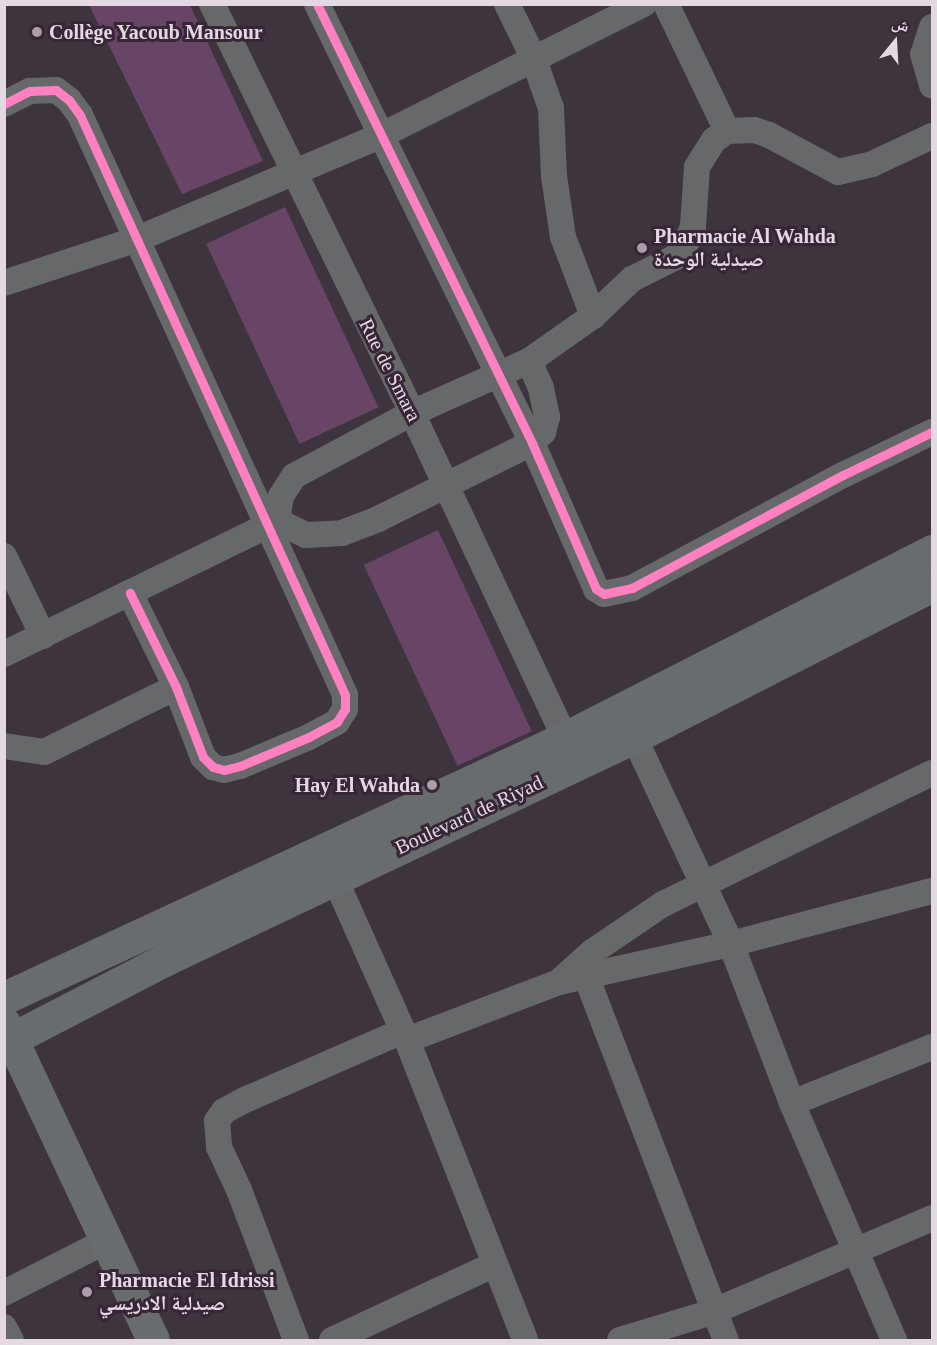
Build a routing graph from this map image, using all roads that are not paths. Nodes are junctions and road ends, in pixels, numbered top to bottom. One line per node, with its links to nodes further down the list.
1 (213, 4): 13 (street, Rue de Smara)
2 (317, 4): 11 (street)
3 (507, 4): 7 (street)
4 (644, 4): 7 (street)
5 (666, 4): 10 (street)
6 (933, 27): 8 (street)
7 (533, 57): 11 (street); 16 (street)
8 (933, 86)
9 (4, 104): 14 (street)
10 (727, 131): 12 (street); 16 (street)
11 (380, 136): 13 (street); 18 (street)
12 (933, 136)
13 (293, 173): 14 (street); 19 (street, Rue de Smara)
14 (135, 240): 15 (street); 23 (street)
15 (4, 283)
16 (593, 316): 17 (street)
17 (529, 361): 18 (street); 21 (street)
18 (497, 375): 19 (street); 21 (street)
19 (412, 413): 22 (street, Rue de Smara); 23 (street)
20 (933, 432): 21 (street)
21 (532, 443): 22 (street)
22 (446, 483): 23 (street); 32 (street, Rue de Smara)
23 (271, 523): 27 (street); 30 (street)
24 (933, 552): 32 (main road, Boulevard de Riyad)
25 (4, 556): 28 (street)
26 (933, 585): 31 (main road, Boulevard de Riyad)
27 (130, 593): 28 (street); 30 (street)
28 (43, 636): 29 (street)
29 (4, 654)
30 (176, 687): 33 (street)
31 (634, 737): 35 (main road, Boulevard de Riyad); 36 (street)
32 (565, 738): 41 (main road, Boulevard de Riyad)
33 (4, 746)
34 (933, 773): 36 (street)
35 (335, 879): 42 (main road, Boulevard de Riyad); 43 (street)
36 (702, 884): 38 (street); 40 (street)
37 (933, 891): 38 (street)
38 (731, 944): 39 (street); 45 (street)
39 (586, 976): 40 (street); 51 (street)
40 (558, 982): 43 (street)
41 (4, 998)
42 (7, 1035): 47 (main road)
43 (405, 1035): 49 (street); 55 (street)
44 (933, 1047): 45 (street)
45 (792, 1103): 48 (street)
46 (933, 1218): 48 (street)
47 (106, 1241): 50 (street); 54 (main road)
48 (855, 1251): 51 (street); 60 (street)
49 (495, 1264): 56 (street); 57 (street)
50 (4, 1293)
51 (712, 1312): 58 (street); 59 (street)
52 (4, 1327): 53 (street)
53 (11, 1341)
54 (153, 1341)
55 (296, 1341)
56 (332, 1341)
57 (525, 1341)
58 (620, 1341)
59 (726, 1341)
60 (894, 1341)

